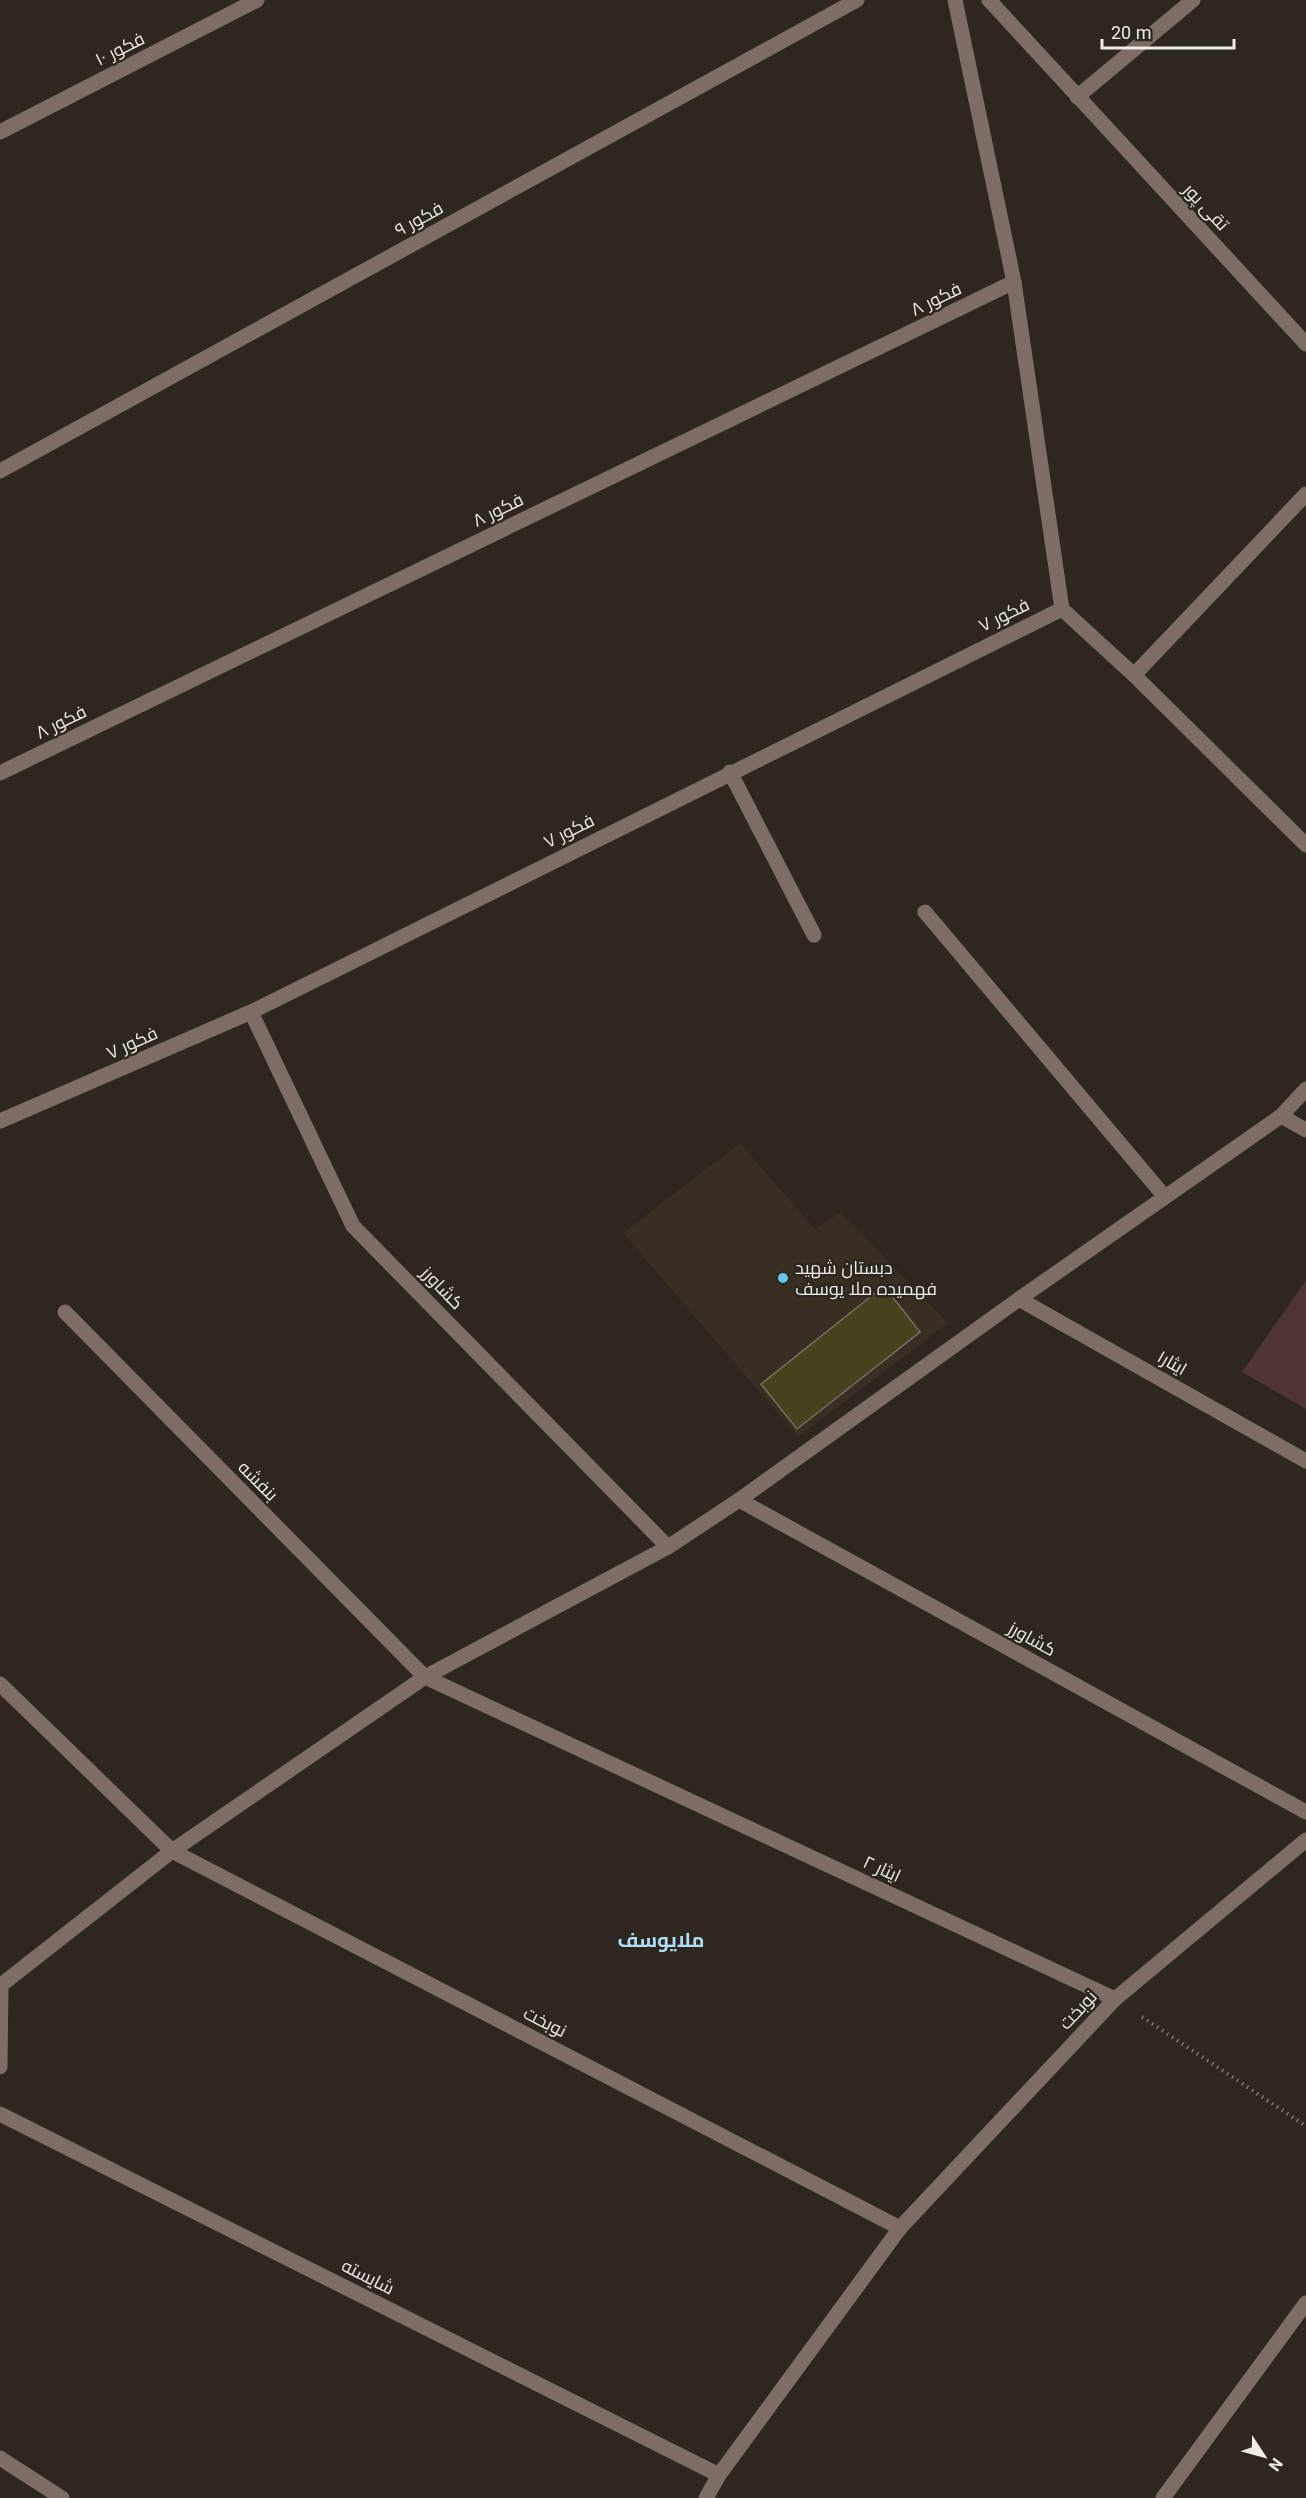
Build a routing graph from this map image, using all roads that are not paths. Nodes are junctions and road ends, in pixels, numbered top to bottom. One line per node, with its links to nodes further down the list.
1 (257, 0): 7 (street, فکور ۱۰)
2 (857, 0): 10 (street, فکور ۹)
3 (955, 0): 8 (street)
4 (989, 0): 6 (street, تقی پور)
5 (1193, 0): 6 (street)
6 (1077, 97): 9 (street, تقی پور)
7 (0, 132)
8 (1014, 282): 12 (street); 15 (street, فکور ۸)
9 (1306, 344)
10 (0, 471)
11 (1306, 494): 13 (street)
12 (1062, 609): 13 (street); 14 (street, فکور ۷)
13 (1134, 675): 16 (street)
14 (730, 772): 18 (street); 19 (street, فکور ۷)
15 (0, 773)
16 (1306, 845)
17 (925, 912): 24 (street)
18 (814, 935)
19 (251, 1012): 22 (street, فکور ۷); 29 (street, کشاورز)
20 (1306, 1089): 21 (street)
21 (1281, 1116): 23 (street); 24 (street)
22 (0, 1121)
23 (1306, 1130)
24 (1165, 1197): 25 (street)
25 (1019, 1299): 27 (street, ایثار۱); 28 (street)
26 (65, 1312): 30 (street, بنفشه)
27 (1306, 1461)
28 (739, 1500): 29 (street); 32 (street, کشاورز)
29 (668, 1547): 30 (street)
30 (424, 1677): 34 (street); 35 (street, ایثار ۲)
31 (0, 1683): 34 (street, نوبخت)
32 (1306, 1812)
33 (1306, 1840): 35 (street, نوبخت)
34 (172, 1851): 36 (street); 38 (street, نوبخت)
35 (1115, 1999): 38 (street, نوبخت)
36 (0, 2067)
37 (0, 2114): 41 (street, شایسته)
38 (900, 2228): 41 (street, نوبخت)
39 (1306, 2303): 44 (street)
40 (0, 2458): 42 (street)
41 (718, 2475): 43 (street, نوبخت)
42 (62, 2498)
43 (706, 2498)
44 (1164, 2498)

